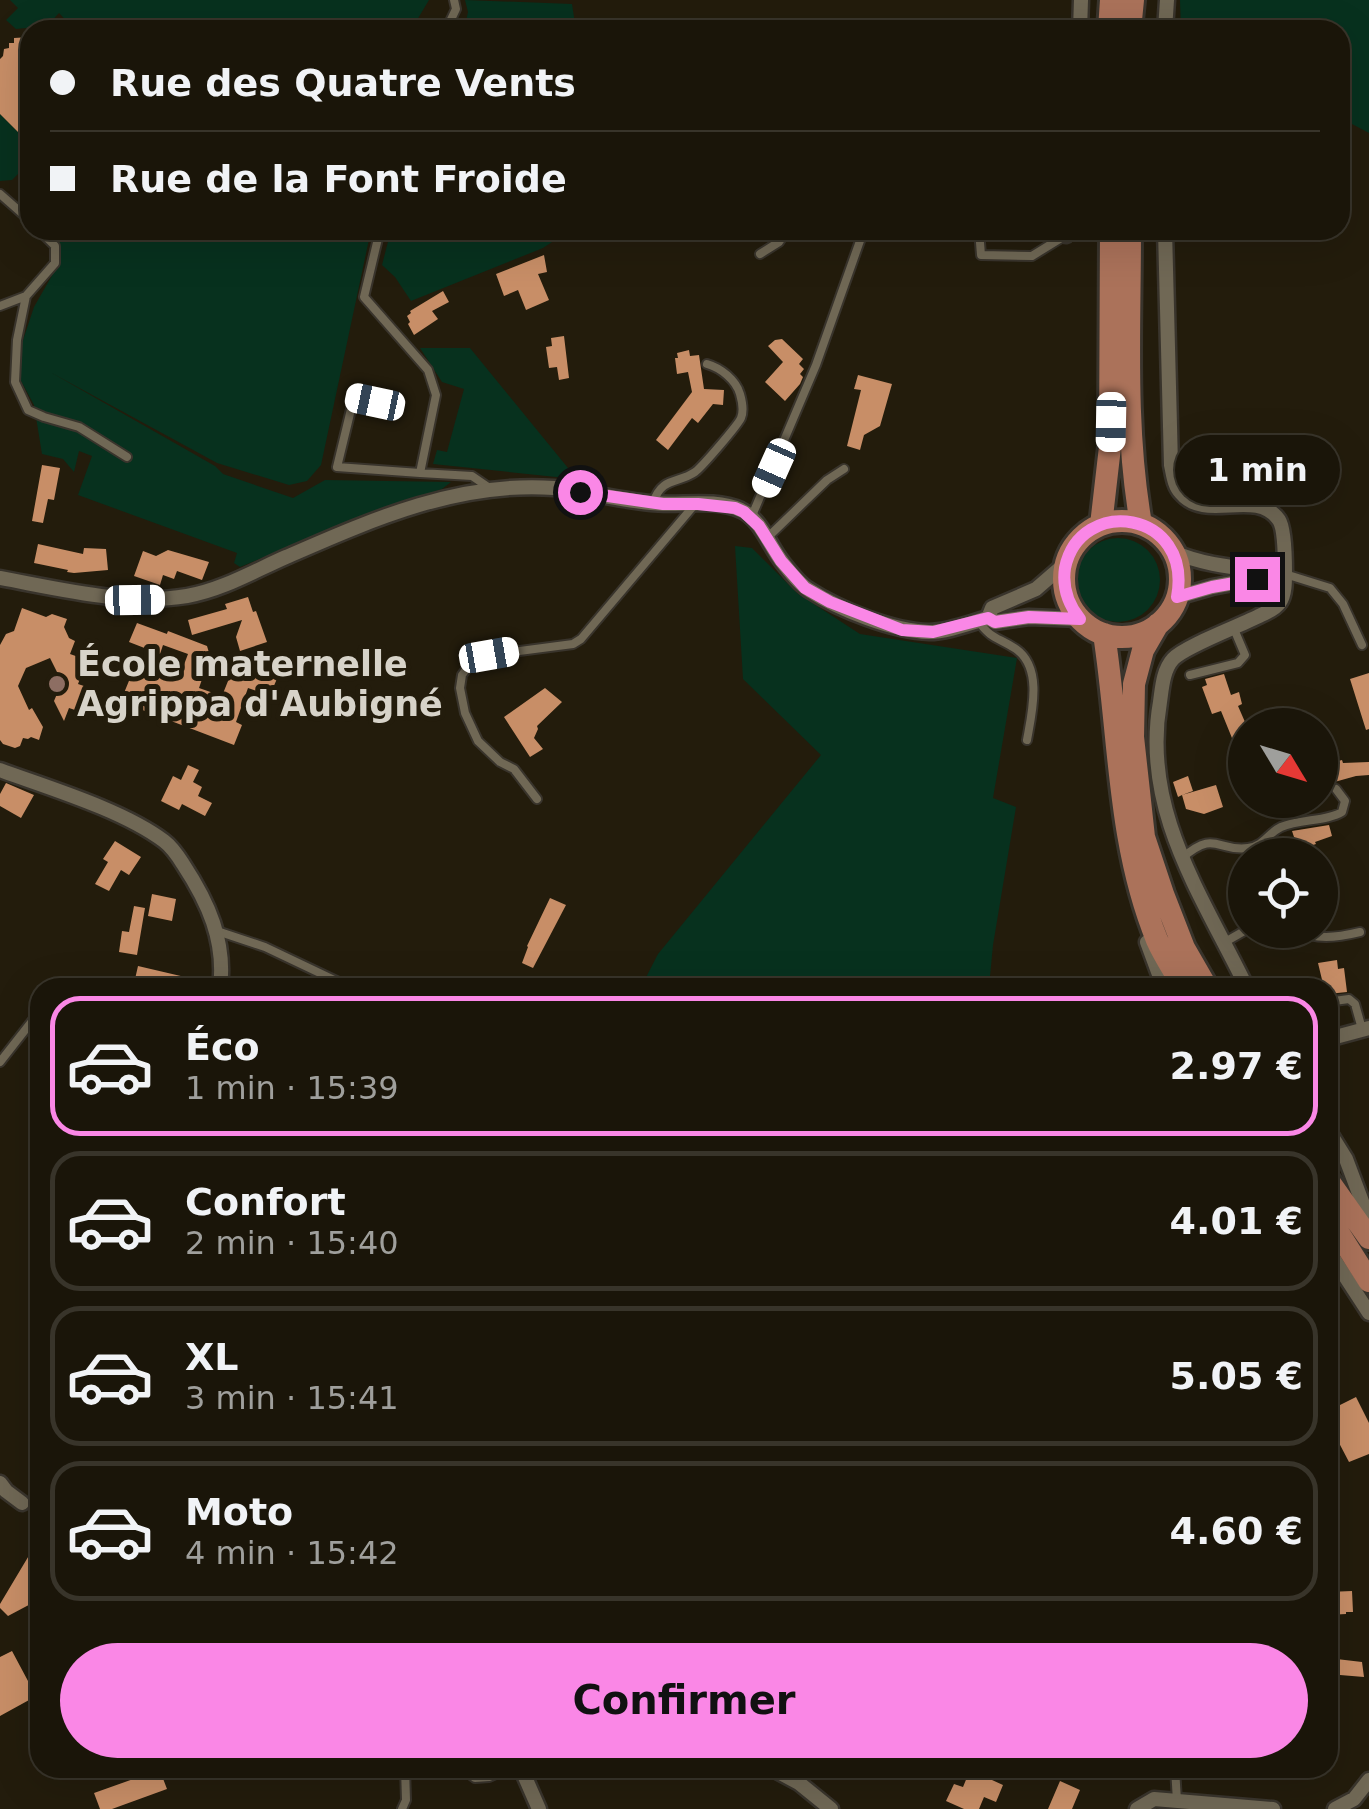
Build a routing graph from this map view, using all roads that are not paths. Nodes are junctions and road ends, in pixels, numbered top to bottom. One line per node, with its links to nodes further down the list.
1 (0, 194): 2 (lane)
2 (20, 210)
3 (49, 240): 13 (lane)
4 (378, 240): 19 (lane)
5 (781, 240): 12 (lane)
6 (859, 240): 23 (lane)
7 (980, 240): 8 (lane)
8 (1055, 240)
9 (1111, 240): 25 (main road)
10 (1130, 240): 24 (main road)
11 (1165, 240): 29 (street)
12 (760, 254)
13 (26, 296): 14 (lane); 17 (lane)
14 (0, 306)
15 (706, 364): 21 (lane)
16 (397, 406): 19 (lane)
17 (127, 456)
18 (844, 469): 26 (lane)
19 (420, 473): 20 (lane)
20 (491, 489): 21 (street); 30 (street)
21 (653, 504): 22 (street)
22 (696, 504): 23 (street); 42 (lane)
23 (752, 518): 26 (street)
24 (1140, 524): 25 (main road); 27 (main road)
25 (1102, 525): 28 (main road)
26 (766, 538): 33 (street)
27 (1174, 552): 29 (street); 31 (main road)
28 (1066, 563): 32 (main road); 33 (street)
29 (1285, 574): 31 (street); 35 (street); 37 (lane)
30 (0, 578)
31 (1177, 597): 34 (main road)
32 (1080, 619): 33 (street); 36 (main road)
33 (983, 620): 39 (lane)
34 (1158, 624): 36 (main road); 58 (main road)
35 (1234, 629): 38 (lane); 48 (street)
36 (1104, 634): 47 (main road)
37 (1362, 645)
38 (1190, 675)
39 (1026, 740)
40 (0, 770): 49 (street)
41 (1338, 791): 43 (lane)
42 (537, 799)
43 (1338, 815)
44 (1311, 818): 45 (lane)
45 (1267, 838)
46 (1228, 845): 48 (lane)
47 (1130, 854): 56 (street); 57 (main road)
48 (1182, 858): 53 (street)
49 (217, 931): 54 (street); 55 (lane)
50 (1360, 932): 51 (lane)
51 (1338, 937)
52 (1228, 940): 53 (lane)
53 (1225, 942): 59 (street)
54 (222, 978)
55 (331, 978)
56 (1160, 978)
57 (1178, 978)
58 (1201, 978)
59 (1242, 978)
60 (1338, 1000): 62 (lane)
61 (30, 1024): 64 (lane)
62 (1365, 1028): 63 (street)
63 (1338, 1036)
64 (0, 1062)
65 (1338, 1146): 67 (street)
66 (1338, 1194): 69 (main road)
67 (1369, 1220)
68 (1338, 1232): 71 (main road)
69 (1369, 1238)
70 (1338, 1265): 72 (street)
71 (1369, 1280)
72 (1369, 1312)
73 (0, 1483): 74 (street)
74 (22, 1502)
75 (405, 1778): 81 (lane)
76 (525, 1778): 82 (street)
77 (805, 1778): 83 (street)
78 (1176, 1778): 80 (lane)
79 (1369, 1780): 86 (street)
80 (1177, 1801): 84 (street); 85 (street)
81 (402, 1809)
82 (539, 1809)
83 (832, 1809)
84 (1137, 1809)
85 (1273, 1809)
86 (1334, 1809)

